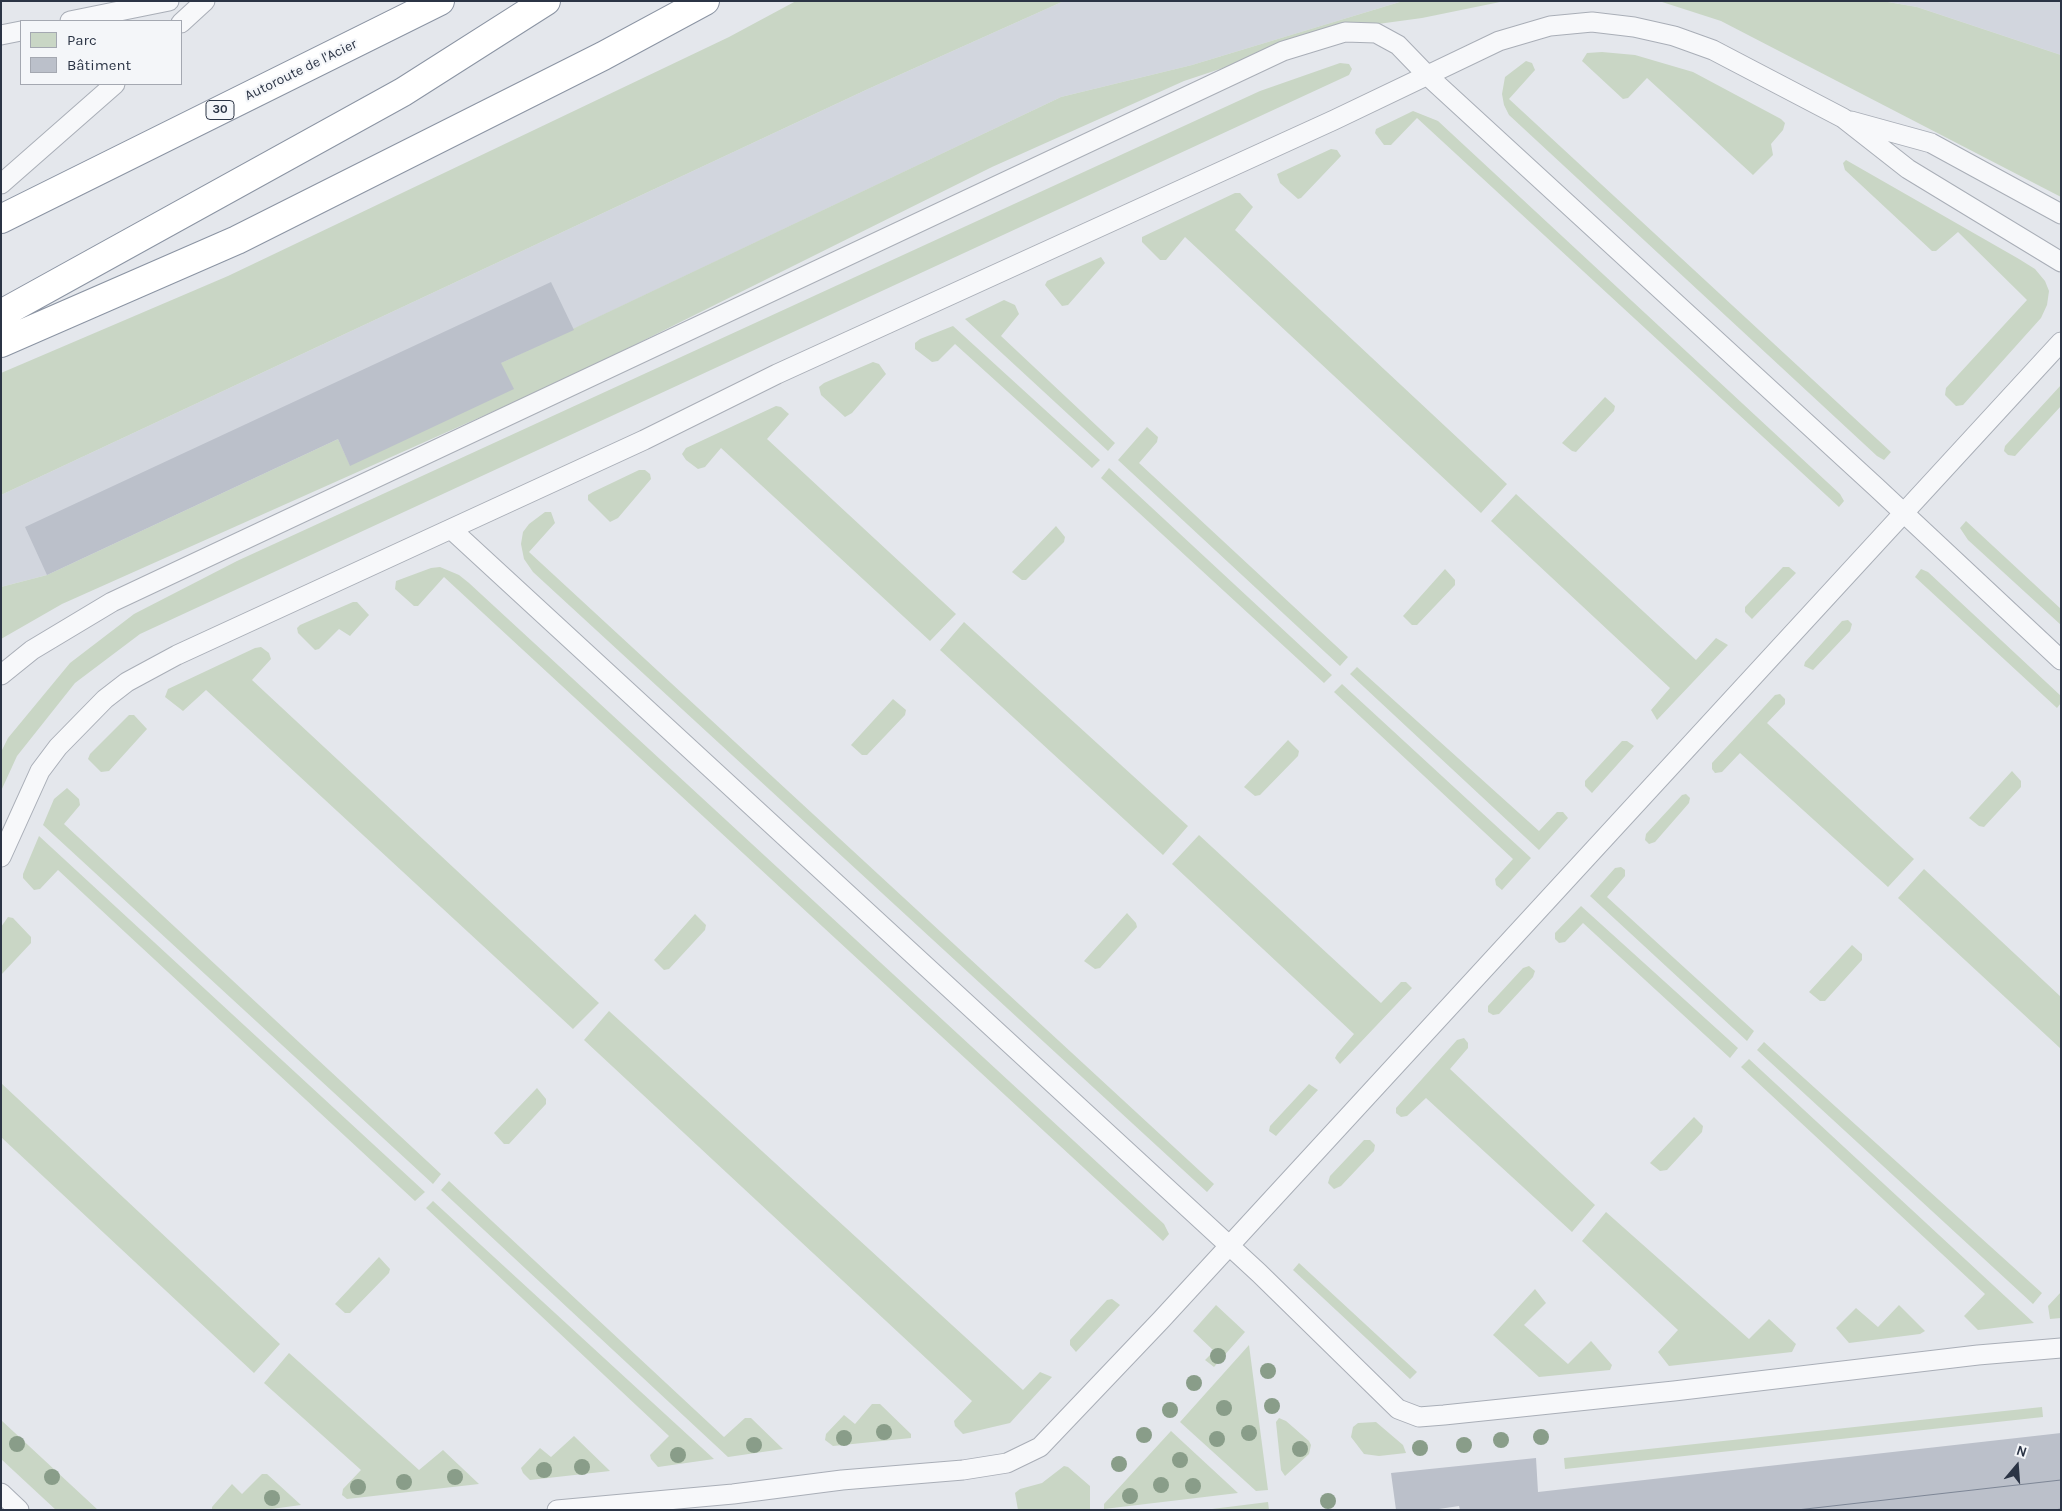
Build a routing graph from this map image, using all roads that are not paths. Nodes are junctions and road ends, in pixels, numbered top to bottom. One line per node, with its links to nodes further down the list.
1 (169, 1): 6 (lane)
2 (205, 1): 7 (lane)
3 (440, 1): 15 (highway, Autoroute de l'Acier / 30)
4 (546, 1): 17 (highway)
5 (705, 1): 18 (highway)
6 (75, 20)
7 (182, 22)
8 (20, 31): 9 (lane)
9 (1, 35)
10 (1428, 76): 12 (lane); 20 (lane); 21 (lane); 23 (lane)
11 (114, 85): 13 (lane)
12 (1843, 118): 14 (lane); 16 (lane)
13 (1, 184)
14 (2061, 214)
15 (1, 219)
16 (2061, 262)
17 (1, 314)
18 (1, 342)
19 (2061, 342): 20 (lane)
20 (1903, 513): 22 (lane); 25 (lane)
21 (451, 529): 24 (lane); 25 (lane)
22 (2061, 660)
23 (1, 675)
24 (1, 857)
25 (1228, 1245): 26 (lane); 29 (lane)
26 (2061, 1348)
27 (1, 1493): 28 (lane)
28 (19, 1510)
29 (557, 1510)

